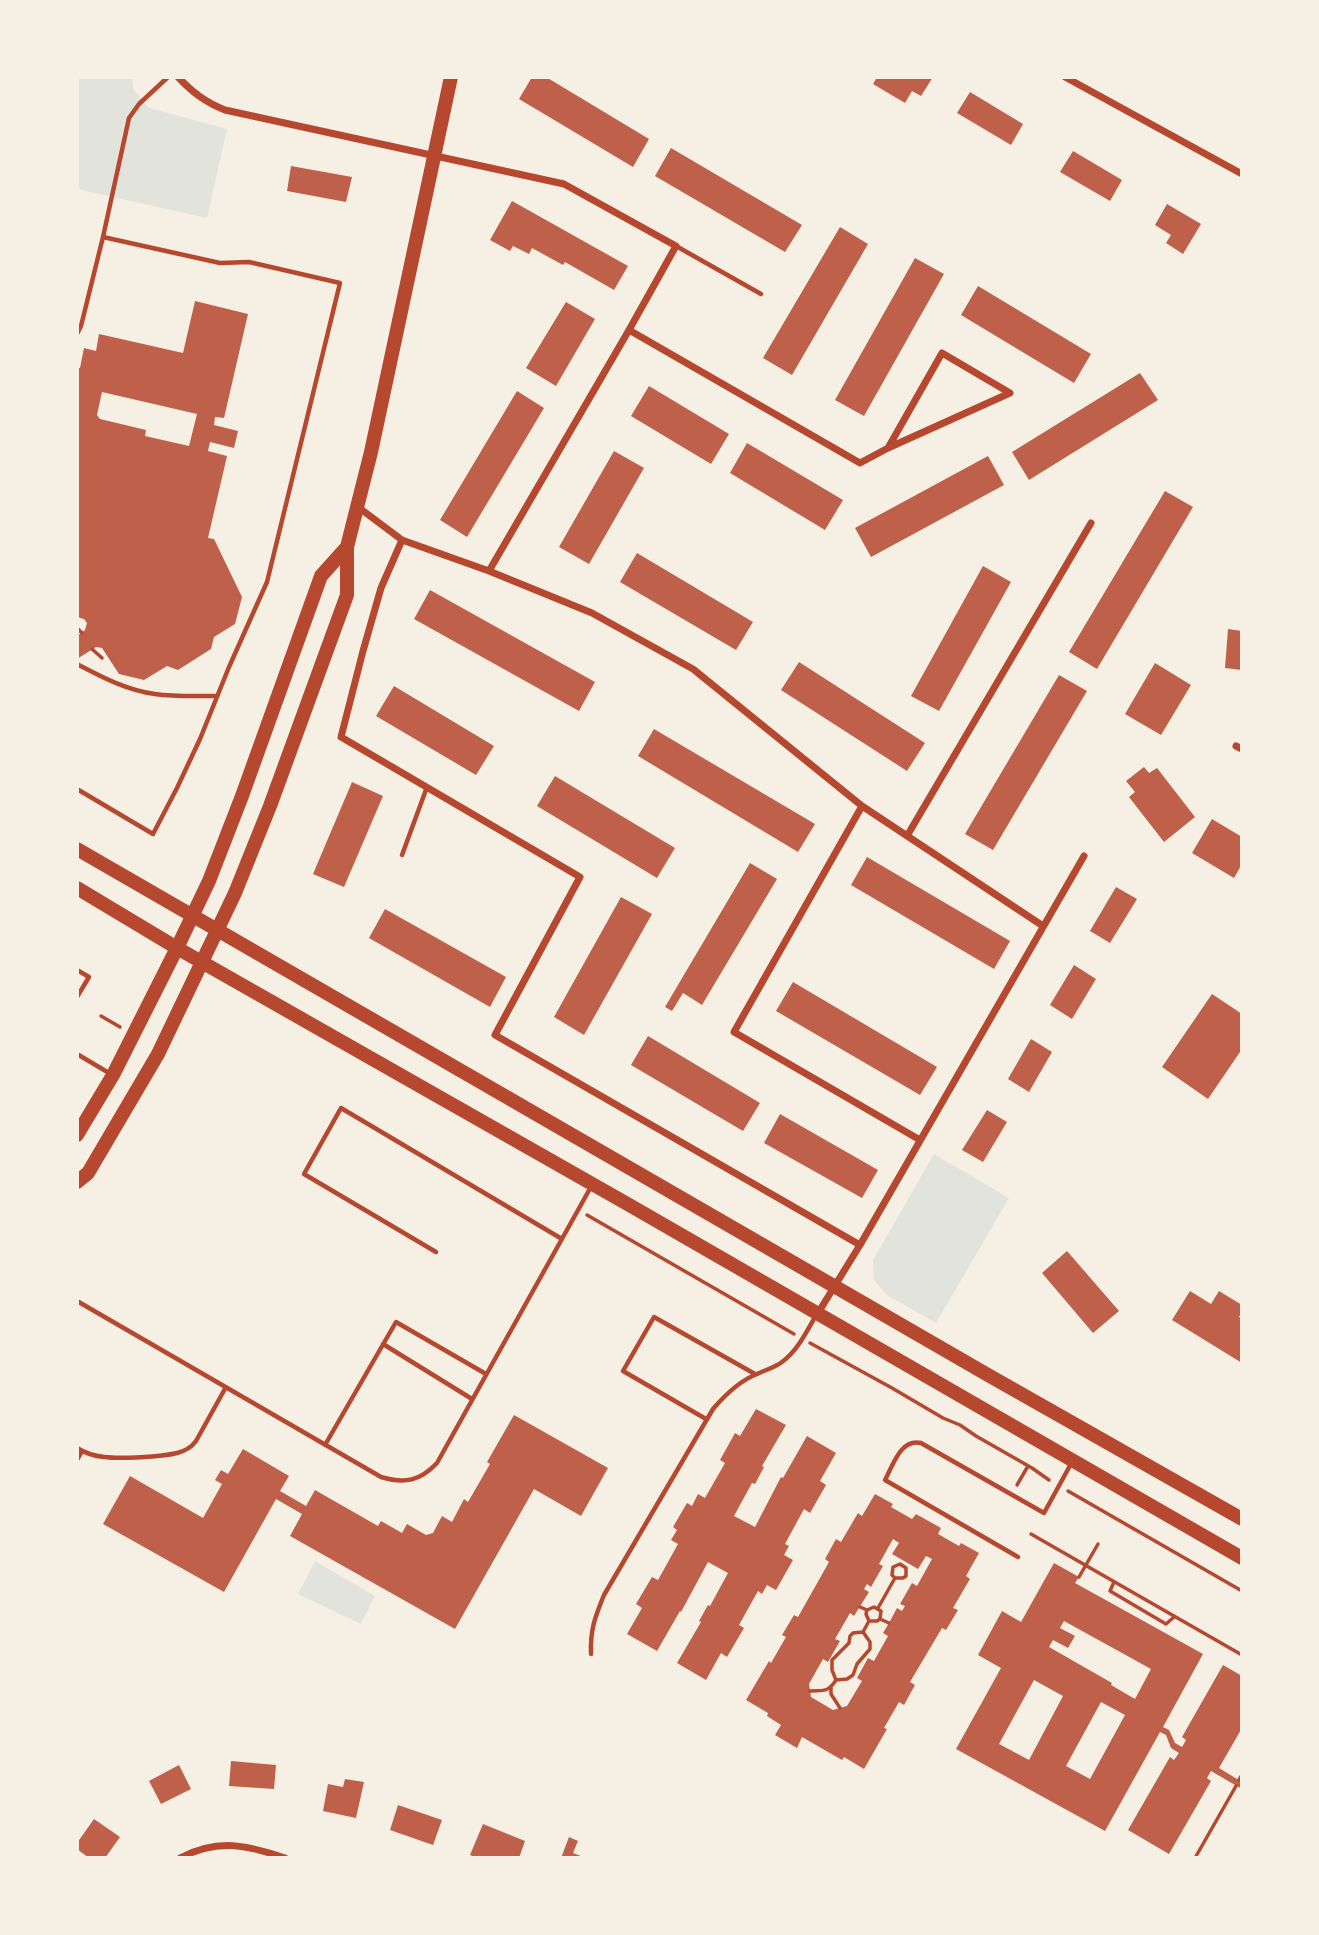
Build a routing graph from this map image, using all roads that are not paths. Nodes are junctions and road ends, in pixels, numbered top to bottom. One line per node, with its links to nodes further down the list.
1 (168, 77): 7 (lane)
2 (178, 77): 5 (street)
3 (451, 77): 5 (main road)
4 (1065, 77): 6 (street)
5 (435, 155): 8 (street); 13 (main road)
6 (1242, 174)
7 (103, 237): 11 (lane); 19 (lane)
8 (676, 246): 9 (lane); 10 (street)
9 (761, 294)
10 (629, 330): 12 (street); 17 (street)
11 (77, 334)
12 (888, 448): 12 (street)
13 (358, 507): 15 (street); 16 (main road)
14 (1091, 523): 23 (street)
15 (402, 540): 17 (street); 20 (street)
16 (347, 547): 28 (main road); 30 (main road)
17 (489, 571): 22 (street)
18 (77, 664): 19 (lane)
19 (216, 696): 21 (lane)
20 (427, 788): 25 (lane); 42 (street)
21 (77, 789)
22 (862, 806): 23 (street); 38 (street)
23 (907, 836): 29 (street)
24 (77, 849): 28 (main road)
25 (402, 855)
26 (1084, 856): 29 (street)
27 (77, 888): 31 (main road)
28 (192, 916): 30 (main road); 31 (main road)
29 (1043, 926): 38 (street)
30 (218, 931): 32 (main road); 44 (main road)
31 (177, 948): 32 (main road); 36 (main road)
32 (202, 962): 39 (main road); 40 (main road)
33 (77, 970): 34 (lane)
34 (77, 997)
35 (77, 1054): 36 (lane)
36 (113, 1074): 37 (main road)
37 (79, 1127)
38 (920, 1140): 42 (street)
39 (77, 1182)
40 (592, 1184): 41 (lane); 46 (main road)
41 (562, 1239): 43 (lane); 48 (lane)
42 (860, 1245): 44 (street)
43 (436, 1252)
44 (835, 1285): 46 (street); 57 (main road)
45 (77, 1301): 50 (lane)
46 (818, 1314): 49 (lane); 56 (main road)
47 (383, 1344): 48 (lane); 51 (lane); 53 (lane)
48 (486, 1374): 51 (lane)
49 (755, 1374): 52 (lane); 52 (lane)
50 (226, 1387): 53 (lane); 54 (lane)
51 (472, 1399): 53 (lane)
52 (706, 1419): 60 (lane)
53 (325, 1445)
54 (80, 1449): 55 (lane)
55 (77, 1460)
56 (1073, 1461): 58 (lane); 59 (main road)
57 (1242, 1519)
58 (1018, 1557)
59 (1242, 1558)
60 (591, 1654)
61 (180, 1858): 62 (street)
62 (285, 1858)

